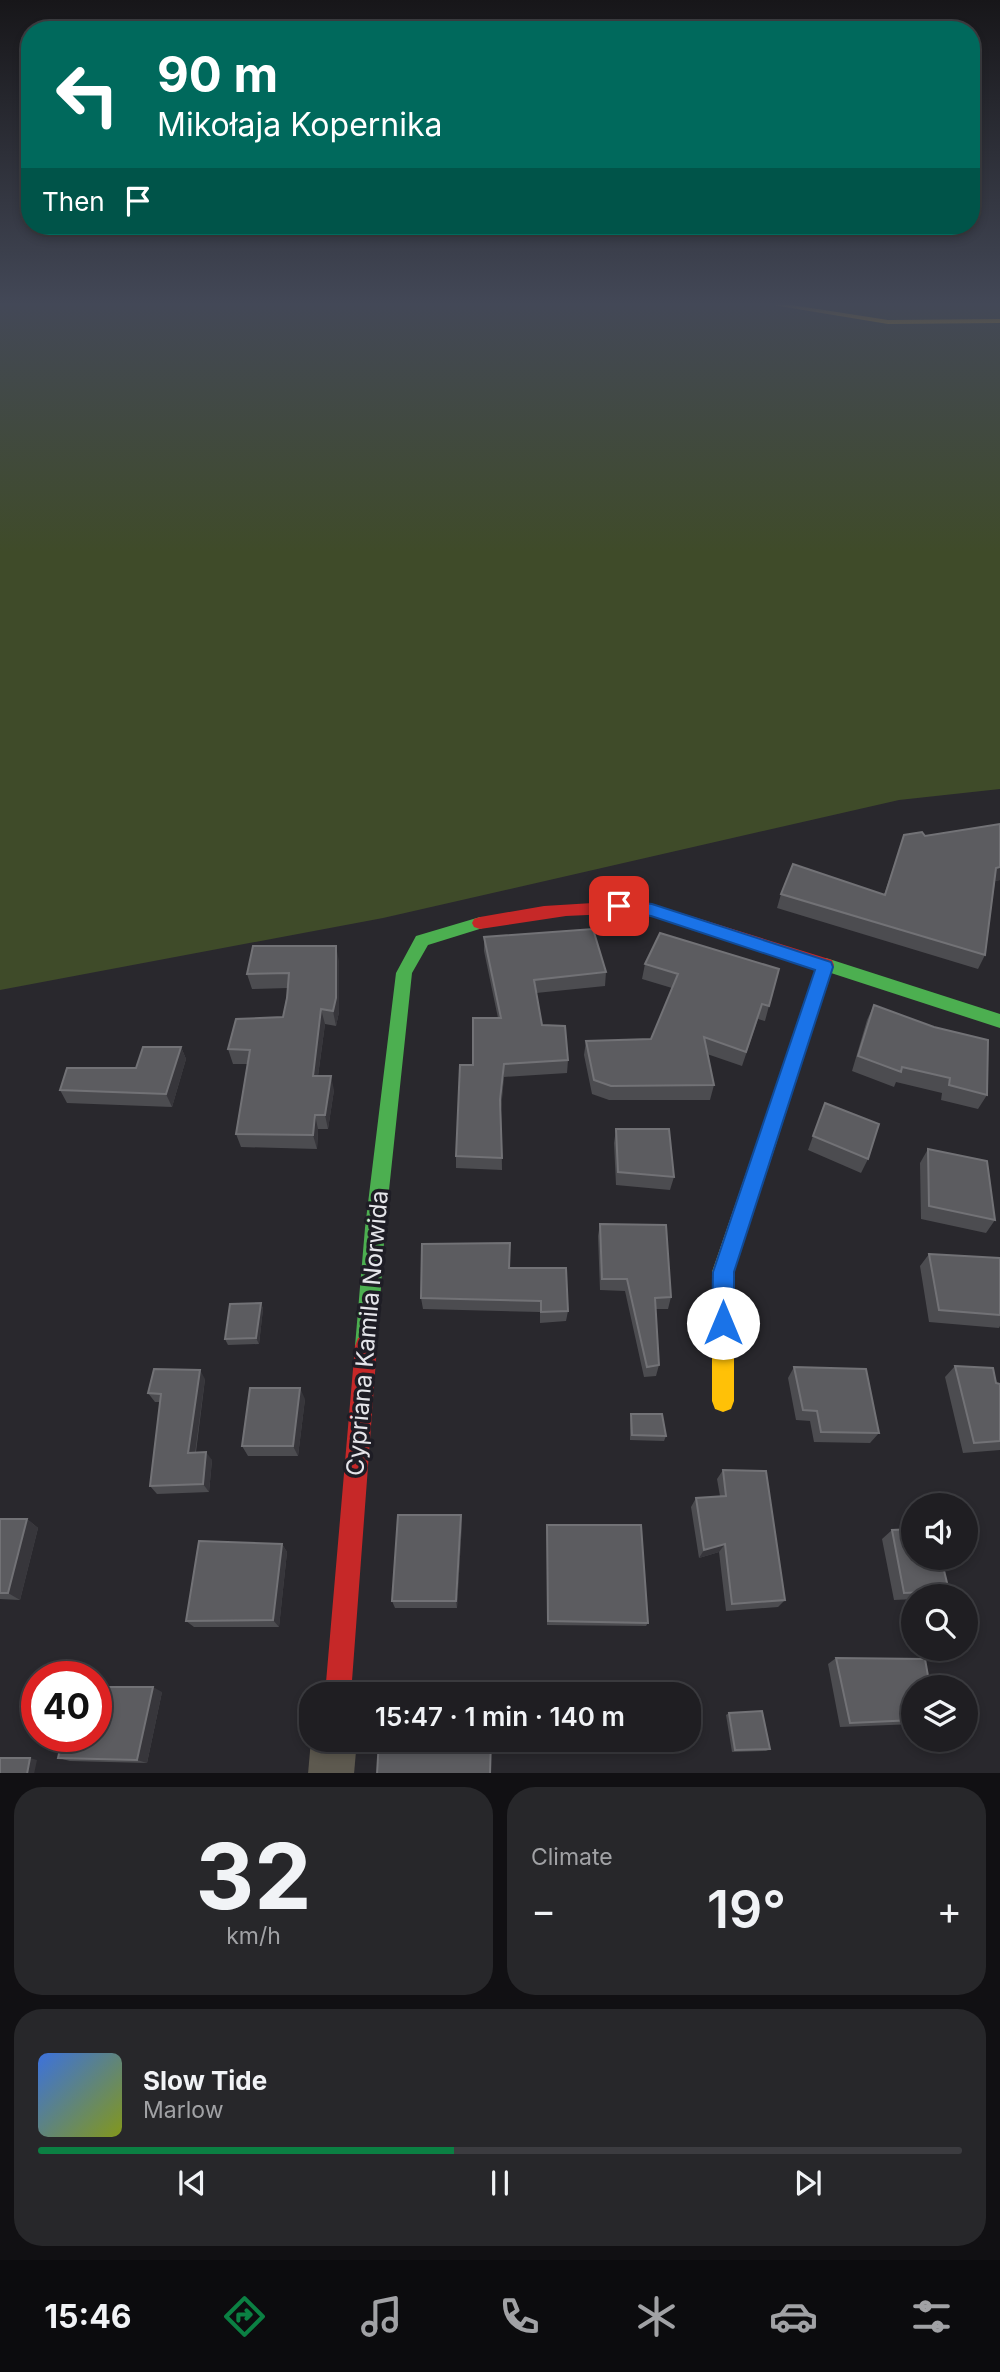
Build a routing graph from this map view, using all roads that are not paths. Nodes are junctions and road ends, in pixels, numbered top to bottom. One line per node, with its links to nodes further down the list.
1 (825, 967): 2 (street); 3 (street); 4 (street, Cypriana Kamila Norwida)
2 (1000, 1021)
3 (723, 1401)
4 (339, 1682)
5 (333, 1752): 6 (street)
6 (331, 1773)

